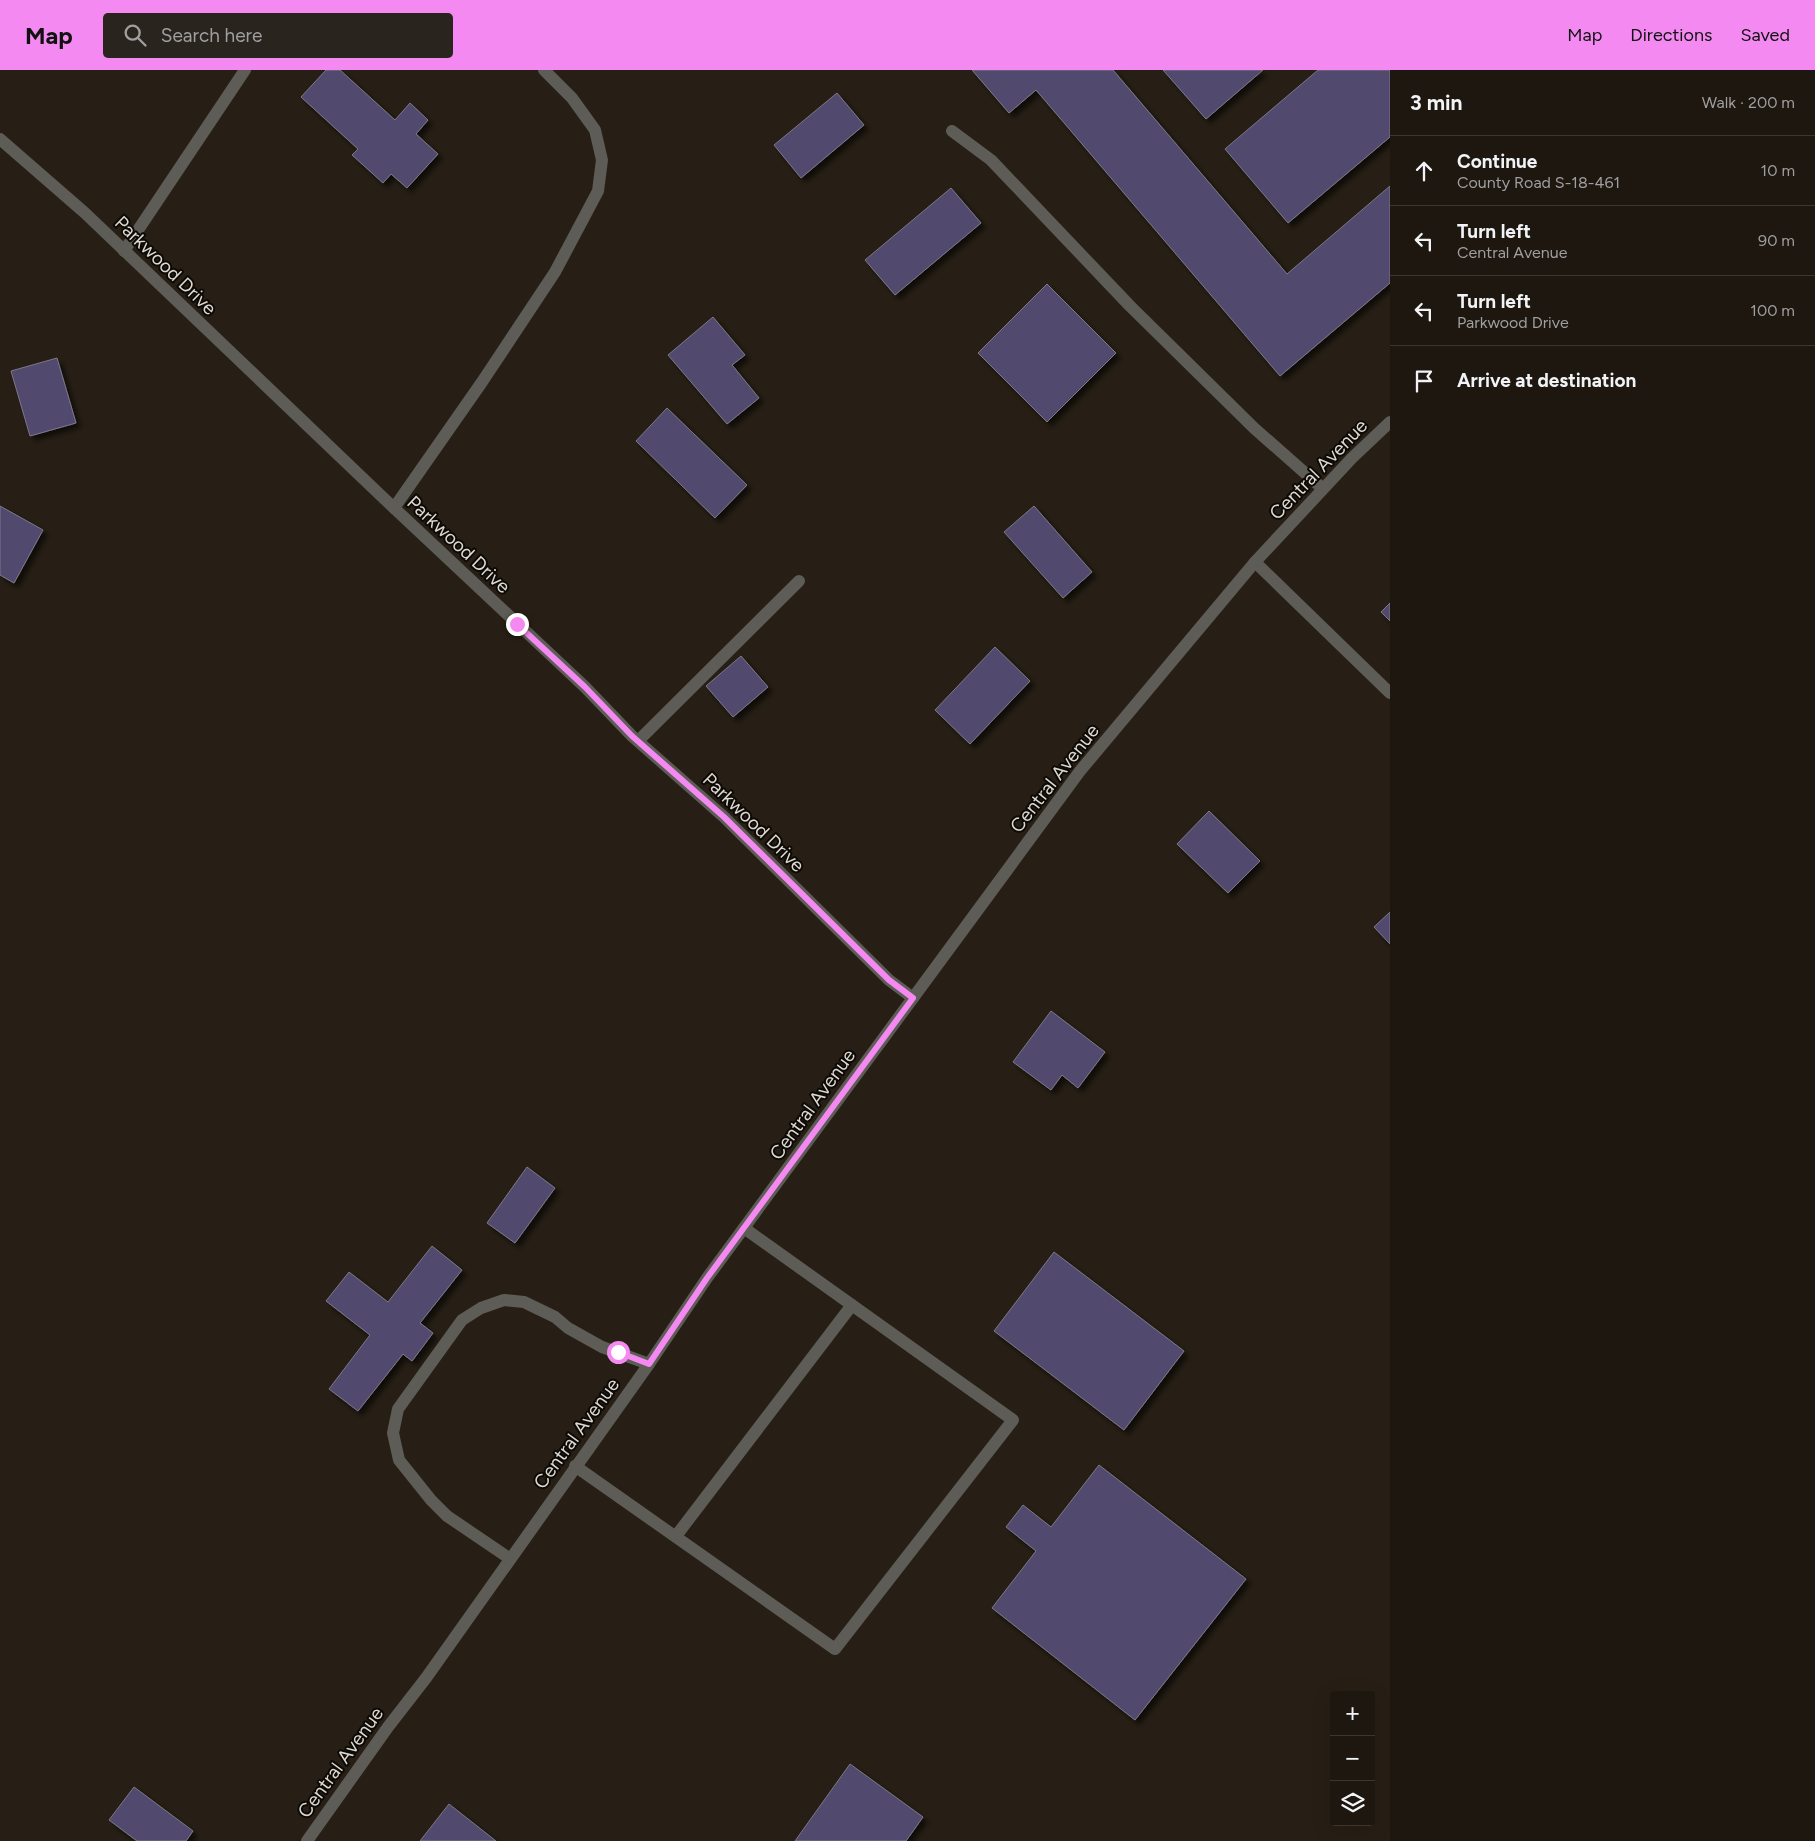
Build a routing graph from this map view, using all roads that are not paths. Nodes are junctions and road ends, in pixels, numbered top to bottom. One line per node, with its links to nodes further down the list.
1 (245, 70): 5 (street)
2 (544, 70): 8 (street)
3 (952, 131): 7 (street)
4 (0, 139): 5 (street, Parkwood Drive)
5 (124, 251): 8 (street, Parkwood Drive)
6 (1390, 422): 7 (street, Central Avenue)
7 (1322, 488): 9 (street, Central Avenue)
8 (394, 508): 12 (street, Parkwood Drive)
9 (1255, 562): 11 (street); 13 (street, Central Avenue)
10 (799, 581): 12 (street)
11 (1390, 693)
12 (638, 741): 13 (street, Parkwood Drive)
13 (913, 998): 14 (street, Central Avenue)
14 (744, 1228): 15 (street); 16 (street, Central Avenue)
15 (852, 1305): 18 (street); 18 (street)
16 (649, 1364): 17 (street, Central Avenue); 19 (street)
17 (576, 1466): 18 (street); 19 (street, Central Avenue)
18 (676, 1536)
19 (509, 1558): 20 (street, Central Avenue)
20 (307, 1841)

